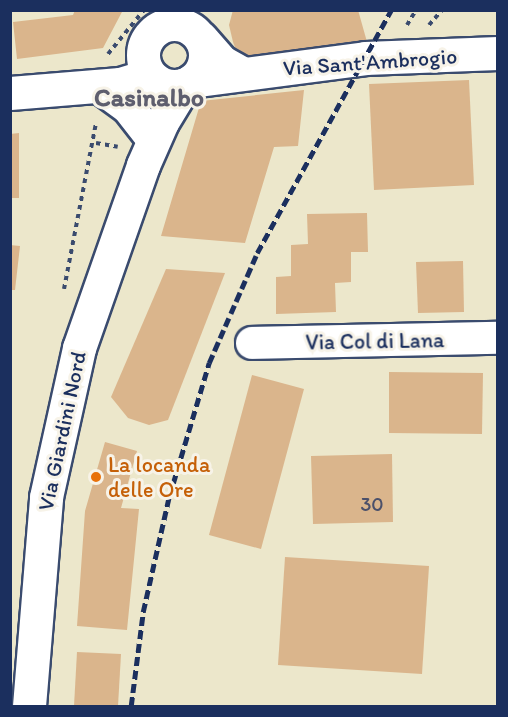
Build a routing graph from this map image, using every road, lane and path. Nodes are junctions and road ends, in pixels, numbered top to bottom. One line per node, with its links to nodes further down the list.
1 (166, 15): 2 (main road); 3 (path); 5 (main road, Via Giardini Nord)
2 (204, 24): 6 (main road); 7 (main road, Via Giardini Nord)
3 (108, 53)
4 (498, 53): 6 (main road, Via Sant'Ambrogio)
5 (148, 69): 7 (main road); 8 (main road); 10 (main road, Via Giardini Nord)
6 (242, 73): 7 (main road, Via Sant'Ambrogio)
7 (188, 83): 11 (main road, Via Giardini Nord)
8 (99, 86): 9 (main road); 10 (main road)
9 (10, 93)
10 (148, 133): 11 (main road, Via Giardini Nord)
11 (143, 165): 14 (main road, Via Giardini Nord)
12 (498, 338): 13 (street, Via Col di Lana)
13 (252, 343)
14 (29, 706)

